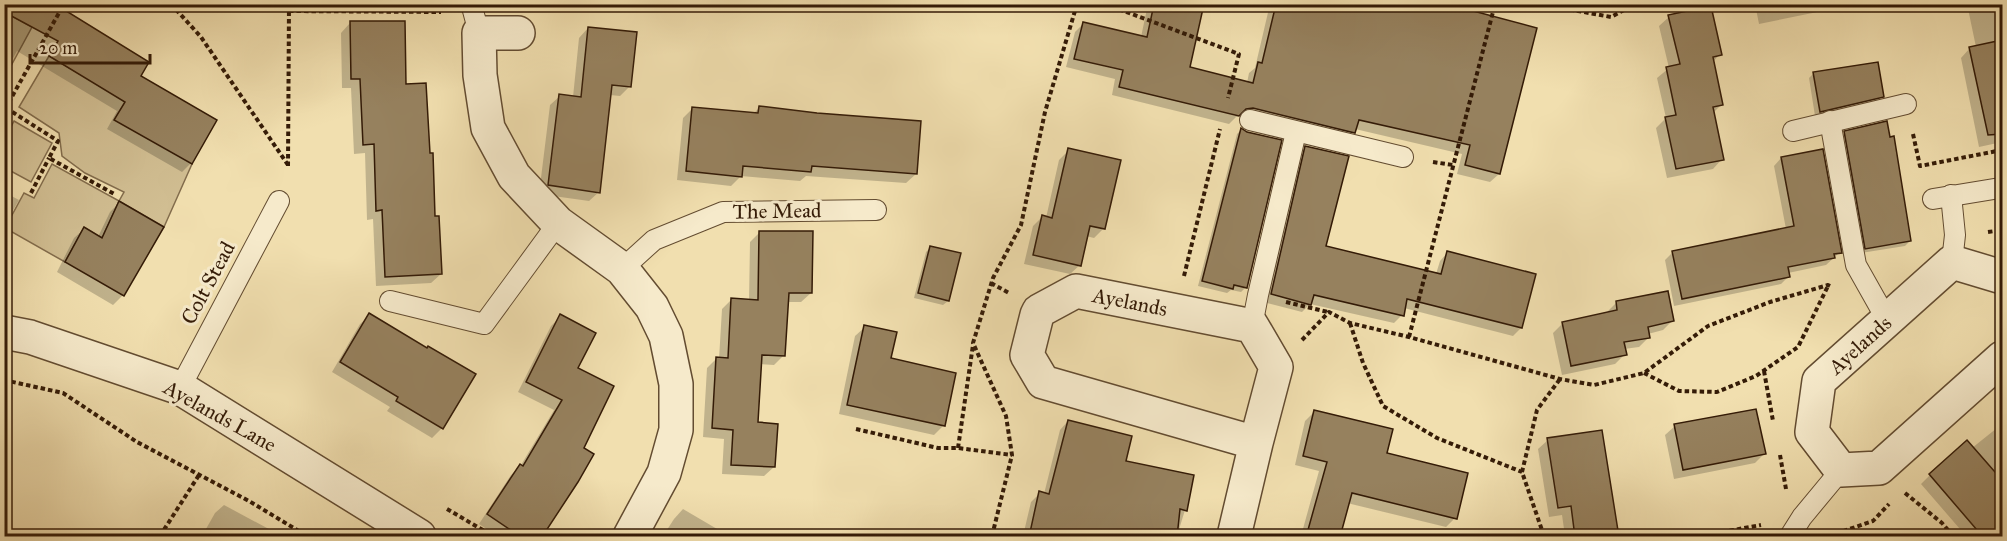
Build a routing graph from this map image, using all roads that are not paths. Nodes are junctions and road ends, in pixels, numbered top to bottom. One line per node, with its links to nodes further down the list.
1 (474, 15): 2 (street); 12 (street)
2 (518, 33)
3 (1906, 104): 5 (lane)
4 (1250, 120): 7 (lane)
5 (1830, 121): 6 (lane); 18 (lane)
6 (1793, 131)
7 (1296, 132): 8 (lane); 17 (lane)
8 (1403, 157)
9 (2000, 188): 13 (lane)
10 (279, 201): 21 (lane, Colt Stead)
11 (876, 210): 14 (lane, The Mead)
12 (558, 223): 14 (street); 16 (lane)
13 (1952, 262): 15 (street); 18 (street, Ayelands)
14 (622, 269): 25 (street)
15 (2002, 277)
16 (390, 302)
17 (1255, 311): 22 (street); 22 (street, Ayelands)
18 (1887, 320): 23 (street, Ayelands)
19 (4, 332): 21 (street, Ayelands Lane)
20 (2002, 358): 23 (street)
21 (180, 388): 24 (street, Ayelands Lane)
22 (1256, 443): 26 (street)
23 (1841, 470): 27 (lane)
24 (419, 537)
25 (630, 537)
26 (1234, 537)
27 (1790, 537)

